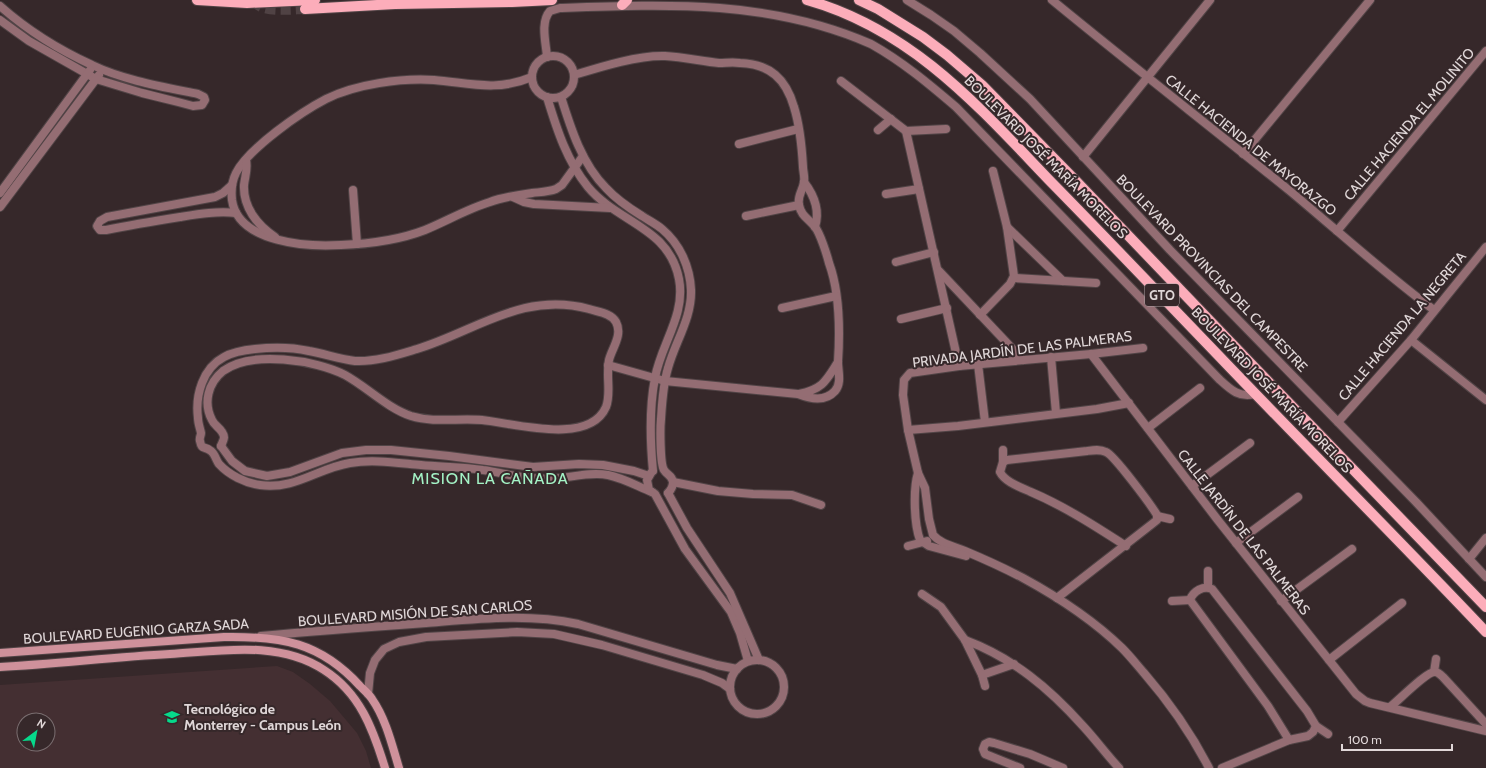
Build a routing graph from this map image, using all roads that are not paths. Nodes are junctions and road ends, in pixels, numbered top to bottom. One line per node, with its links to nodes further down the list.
1 (197, 0): 2 (main road)
2 (315, 0)
3 (552, 0): 12 (main road)
4 (807, 0): 85 (main road, BOULEVARD JOSÉ MARÍA MORELOS / GTO)
5 (859, 0): 133 (main road, BOULEVARD JOSÉ MARÍA MORELOS / GTO)
6 (907, 0): 36 (street, BOULEVARD PROVINCIAS DEL CAMPESTRE)
7 (1052, 0): 20 (street, CALLE HACIENDA DE MAYORAZGO)
8 (1210, 0): 20 (street)
9 (1370, 0): 34 (street)
10 (624, 2): 15 (street); 85 (street)
11 (0, 6): 16 (street)
12 (305, 9)
13 (0, 20): 18 (street)
14 (1486, 51): 54 (street, CALLE HACIENDA EL MOLINITO)
15 (547, 57): 19 (street); 21 (street)
16 (93, 66): 17 (street); 18 (street)
17 (103, 69): 22 (street); 22 (street)
18 (87, 74): 22 (street); 44 (street)
19 (574, 75): 25 (street); 29 (street)
20 (1147, 77): 34 (street, CALLE HACIENDA DE MAYORAZGO); 36 (street)
21 (532, 78): 24 (street); 37 (street)
22 (96, 79): 48 (street)
23 (841, 81): 26 (street)
24 (547, 97): 25 (street); 28 (street)
25 (561, 97): 27 (street)
26 (891, 118): 31 (street); 32 (street)
27 (569, 121): 28 (street); 35 (street)
28 (555, 124): 38 (street)
29 (798, 129): 33 (street); 40 (street)
30 (946, 129): 32 (street)
31 (878, 130)
32 (906, 131): 42 (street)
33 (739, 144)
34 (1243, 154): 54 (street, CALLE HACIENDA DE MAYORAZGO)
35 (583, 156): 38 (street); 56 (street)
36 (1083, 157): 90 (street, BOULEVARD PROVINCIAS DEL CAMPESTRE)
37 (246, 160): 41 (street); 55 (street)
38 (574, 168): 46 (street); 49 (street)
39 (993, 171): 53 (street)
40 (804, 182): 47 (street); 52 (street)
41 (232, 185): 50 (street); 50 (street)
42 (919, 189): 45 (street); 60 (street)
43 (353, 190): 57 (street)
44 (0, 193)
45 (886, 194)
46 (513, 197): 49 (street); 57 (street)
47 (799, 205): 51 (street); 52 (street)
48 (0, 207)
49 (610, 208): 59 (street)
50 (236, 213): 55 (street)
51 (746, 216)
52 (815, 227): 66 (street)
53 (1007, 227): 63 (street); 64 (street)
54 (1337, 231): 69 (street, CALLE HACIENDA DE MAYORAZGO)
55 (278, 239): 57 (street)
56 (674, 242): 59 (street); 82 (street)
57 (357, 244)
58 (1486, 247): 69 (street, CALLE HACIENDA LA NEGRETA)
59 (665, 248): 81 (street)
60 (934, 252): 61 (street); 62 (street)
61 (896, 262)
62 (938, 270): 68 (street); 70 (street)
63 (1014, 278): 64 (street); 70 (street)
64 (1063, 281): 65 (street)
65 (1096, 283)
66 (836, 296): 67 (street); 77 (street)
67 (782, 308)
68 (947, 308): 71 (street); 80 (street)
69 (1434, 310): 72 (street, CALLE HACIENDA LA NEGRETA)
70 (980, 315): 76 (street)
71 (901, 319)
72 (1411, 340): 86 (street); 90 (street, CALLE HACIENDA LA NEGRETA)
73 (1143, 348): 74 (street, PRIVADA JARDÍN DE LAS PALMERAS)
74 (1091, 354): 75 (street, PRIVADA JARDÍN DE LAS PALMERAS); 87 (street, CALLE JARDÍN DE LAS PALMERAS)
75 (1051, 357): 76 (street, PRIVADA JARDÍN DE LAS PALMERAS); 88 (street)
76 (1024, 360): 78 (street, PRIVADA JARDÍN DE LAS PALMERAS)
77 (838, 362): 84 (street); 84 (street)
78 (978, 364): 80 (street, PRIVADA JARDÍN DE LAS PALMERAS); 89 (street)
79 (608, 365): 81 (street); 91 (street); 94 (street)
80 (959, 366): 93 (street, PRIVADA JARDÍN DE LAS PALMERAS)
81 (655, 378): 82 (street); 102 (street)
82 (665, 380): 84 (street); 100 (street)
83 (1200, 388): 92 (street)
84 (798, 394)
85 (1255, 394): 135 (main road, BOULEVARD JOSÉ MARÍA MORELOS / GTO)
86 (1486, 400)
87 (1129, 403): 88 (street); 92 (street, CALLE JARDÍN DE LAS PALMERAS)
88 (1056, 413): 89 (street)
89 (985, 422): 93 (street)
90 (1338, 422): 121 (street, BOULEVARD PROVINCIAS DEL CAMPESTRE)
91 (216, 426): 94 (street); 96 (street)
92 (1148, 428): 104 (street, CALLE JARDÍN DE LAS PALMERAS)
93 (908, 430): 101 (street)
94 (201, 432): 97 (street)
95 (1250, 443): 104 (street)
96 (221, 446): 97 (street); 102 (street)
97 (211, 450): 105 (street)
98 (1003, 450): 99 (street)
99 (1003, 462): 109 (street); 117 (street)
100 (664, 471): 102 (street); 103 (street)
101 (918, 473): 111 (street); 114 (street)
102 (651, 474): 105 (street)
103 (673, 482): 106 (street); 108 (street)
104 (1192, 486): 115 (street, CALLE JARDÍN DE LAS PALMERAS)
105 (653, 493): 106 (street); 118 (street)
106 (668, 493): 113 (street)
107 (1298, 497): 115 (street)
108 (821, 505)
109 (1157, 516): 110 (street); 117 (street)
110 (1170, 519)
111 (936, 538): 114 (street); 120 (street)
112 (1486, 538): 121 (street)
113 (697, 543): 118 (street); 122 (street)
114 (922, 543): 116 (street); 120 (street)
115 (1236, 543): 131 (street, CALLE JARDÍN DE LAS PALMERAS)
116 (908, 546)
117 (1126, 546): 128 (street)
118 (685, 549): 124 (street)
119 (1352, 549): 131 (street)
120 (973, 556): 128 (street)
121 (1469, 559): 125 (street, BOULEVARD PROVINCIAS DEL CAMPESTRE)
122 (715, 571): 124 (street); 141 (street)
123 (1208, 571): 126 (street)
124 (706, 576): 143 (street)
125 (1486, 577)
126 (1208, 587): 129 (street); 154 (street)
127 (922, 594): 138 (street)
128 (1057, 598): 165 (street)
129 (1190, 600): 130 (street); 157 (street)
130 (1172, 601)
131 (1282, 601): 142 (street, CALLE JARDÍN DE LAS PALMERAS)
132 (1402, 603): 142 (street)
133 (1486, 607)
134 (446, 621): 136 (street, BOULEVARD MISIÓN DE SAN CARLOS); 137 (street); 146 (street, BOULEVARD MISIÓN DE SAN CARLOS)
135 (1486, 632)
136 (256, 636): 139 (street, BOULEVARD EUGENIO GARZA SADA); 151 (street, BOULEVARD EUGENIO GARZA SADA)
137 (448, 636): 150 (street, BOULEVARD MISIÓN DE SAN CARLOS); 151 (street, BOULEVARD MISIÓN DE SAN CARLOS)
138 (965, 640): 144 (street); 148 (street)
139 (0, 653)
140 (1436, 659): 147 (street)
141 (759, 660): 143 (street); 150 (street)
142 (1329, 660): 152 (street, CALLE JARDÍN DE LAS PALMERAS)
143 (748, 661): 146 (street)
144 (1014, 664): 148 (street); 158 (street)
145 (0, 667): 160 (street, BOULEVARD EUGENIO GARZA SADA)
146 (737, 669): 150 (street)
147 (1434, 672): 152 (street); 153 (street)
148 (982, 675): 149 (street)
149 (985, 686)
150 (730, 689)
151 (368, 694): 161 (street, BOULEVARD EUGENIO GARZA SADA)
152 (1390, 707): 155 (street, CALLE JARDÍN DE LAS PALMERAS)
153 (1486, 724)
154 (1316, 726): 156 (street); 157 (street)
155 (1486, 731)
156 (1328, 734)
157 (1289, 740): 166 (street)
158 (1112, 764): 164 (street)
159 (1003, 765): 162 (street); 163 (street)
160 (385, 768)
161 (399, 768)
162 (1020, 768)
163 (1063, 768)
164 (1119, 768)
165 (1209, 768)
166 (1222, 768)

